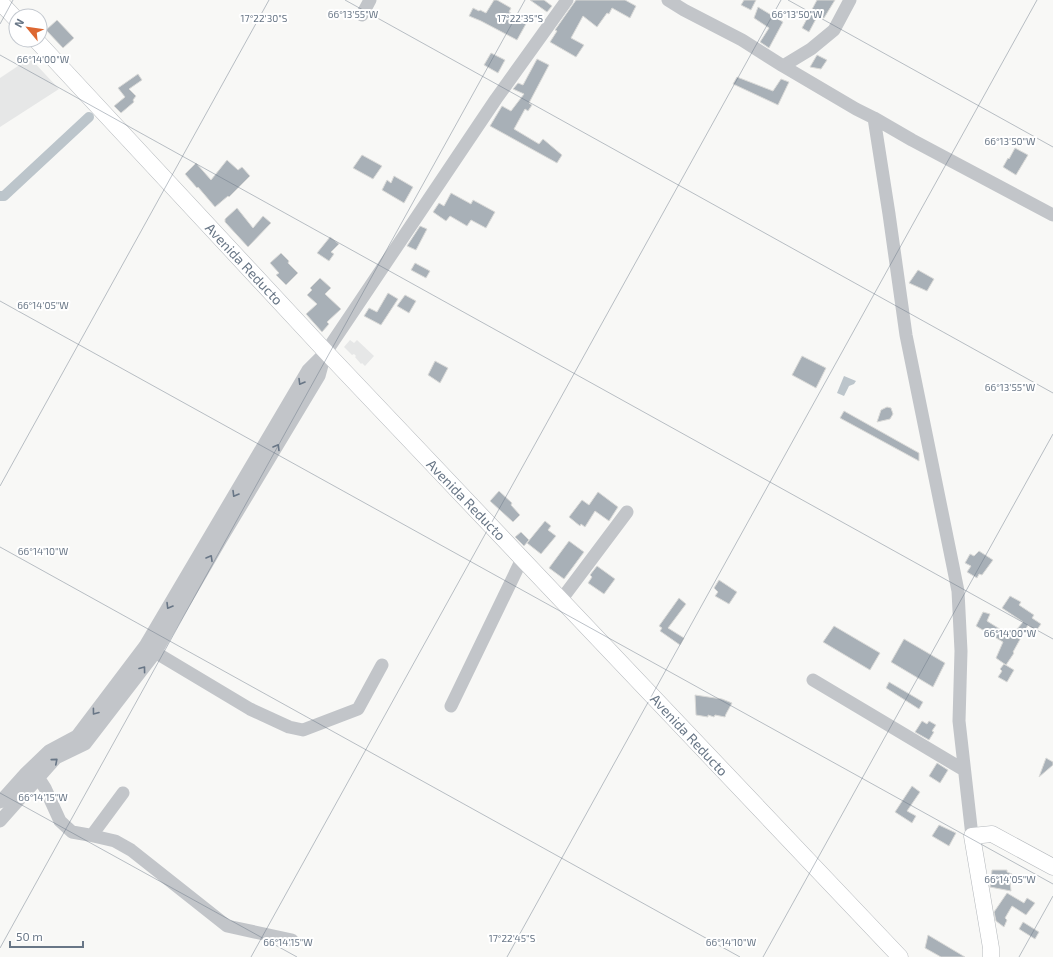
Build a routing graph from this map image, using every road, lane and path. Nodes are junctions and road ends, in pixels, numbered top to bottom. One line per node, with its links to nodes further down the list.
1 (370, 0): 7 (street)
2 (568, 0): 12 (street)
3 (668, 0): 9 (street)
4 (850, 0): 9 (street)
5 (0, 2): 6 (main road)
6 (8, 10)
7 (362, 15)
8 (43, 48): 12 (main road, Avenida Reducto)
9 (783, 66): 10 (street)
10 (874, 118): 11 (street); 20 (street)
11 (1053, 215)
12 (326, 352): 14 (main road, Avenida Reducto); 16 (street)
13 (628, 512): 15 (street)
14 (522, 559): 15 (main road, Avenida Reducto); 19 (street)
15 (562, 600): 29 (main road, Avenida Reducto)
16 (150, 650): 17 (street); 21 (street)
17 (382, 665)
18 (812, 680): 20 (street)
19 (451, 706)
20 (964, 770): 26 (street)
21 (34, 773): 23 (street); 24 (street); 25 (street)
22 (122, 792): 25 (street)
23 (0, 802)
24 (0, 821)
25 (92, 835): 28 (street)
26 (972, 836): 27 (main road); 30 (main road)
27 (1053, 867)
28 (292, 940)
29 (900, 957)
30 (991, 957)

